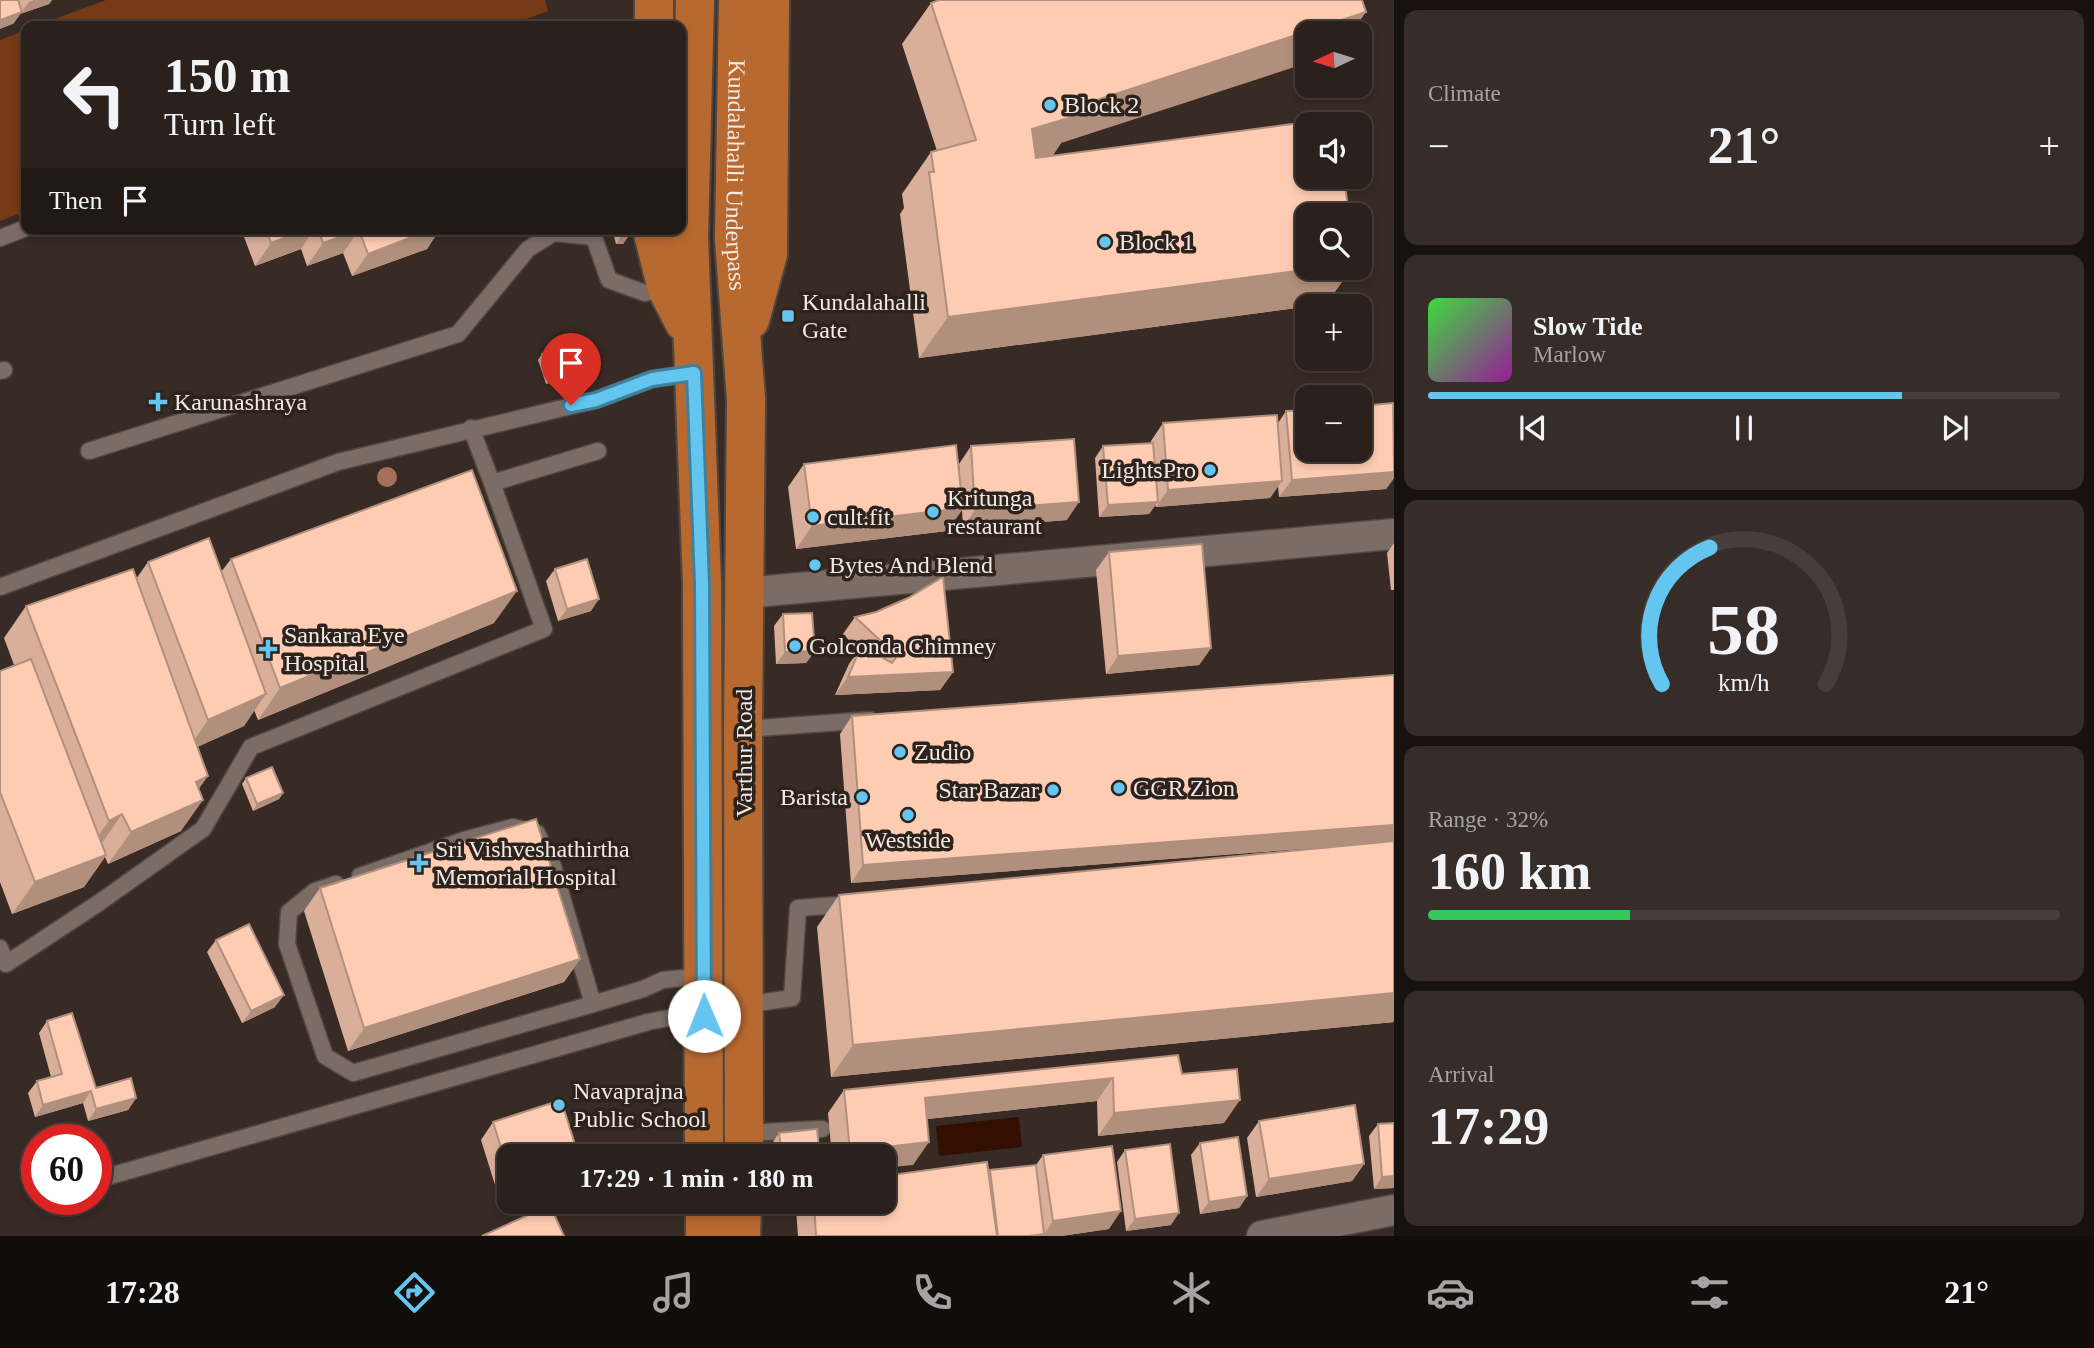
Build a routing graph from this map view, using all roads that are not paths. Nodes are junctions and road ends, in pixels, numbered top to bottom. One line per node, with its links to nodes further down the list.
1 (654, 0): 5 (main road)
2 (695, 0): 13 (main road, Kundalahalli Underpass)
3 (738, 0): 12 (main road, Kundalahalli Underpass)
4 (771, 0): 12 (main road)
5 (654, 21)
6 (21, 230): 10 (lane)
7 (551, 235): 15 (lane)
8 (593, 235): 11 (lane)
9 (654, 235): 11 (main road)
10 (0, 238)
11 (667, 289): 13 (main road)
12 (743, 349): 20 (main road, Varthur Road)
13 (693, 354): 14 (lane); 25 (main road, Varthur Road)
14 (471, 428): 17 (lane); 19 (lane)
15 (89, 451)
16 (598, 451): 17 (lane)
17 (492, 483): 24 (lane)
18 (1394, 534): 20 (street)
19 (0, 587)
20 (744, 593): 22 (main road, Varthur Road)
21 (892, 718): 22 (lane)
22 (743, 729): 27 (main road, Varthur Road)
23 (867, 902): 27 (lane)
24 (0, 948)
25 (703, 975): 26 (lane); 28 (main road, Varthur Road)
26 (593, 1004): 26 (lane)
27 (744, 1005): 31 (main road, Varthur Road)
28 (704, 1016): 30 (main road, Varthur Road); 33 (lane)
29 (822, 1129): 32 (lane)
30 (705, 1144)
31 (744, 1144)
32 (749, 1144)
33 (112, 1175)
34 (1394, 1210): 37 (street)
35 (705, 1214): 38 (main road)
36 (742, 1214): 39 (main road)
37 (1367, 1226): 40 (street)
38 (705, 1236)
39 (741, 1236)
40 (1266, 1236)

